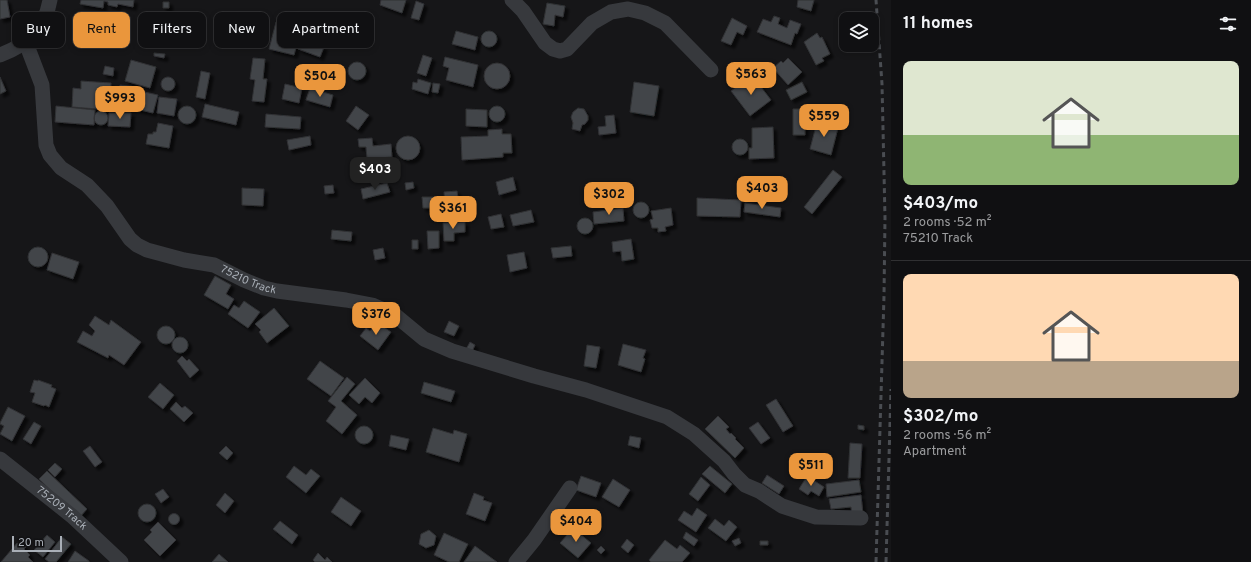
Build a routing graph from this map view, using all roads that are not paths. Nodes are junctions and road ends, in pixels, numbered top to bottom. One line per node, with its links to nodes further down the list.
1 (50, 0): 3 (street)
2 (512, 0): 7 (street)
3 (48, 12)
4 (15, 48): 6 (street)
5 (28, 48): 10 (street, 75210 Track)
6 (0, 55)
7 (711, 70)
8 (0, 459): 11 (street, 75209 Track)
9 (570, 488): 12 (street)
10 (861, 518)
11 (121, 562)
12 (516, 562)

